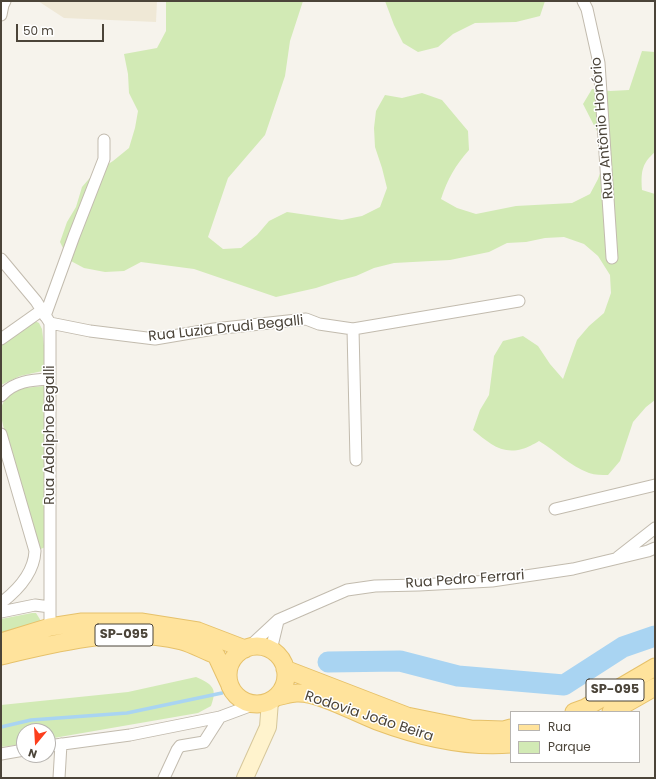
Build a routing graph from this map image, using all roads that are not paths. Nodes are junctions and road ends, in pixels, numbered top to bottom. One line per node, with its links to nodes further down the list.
1 (583, 1): 3 (street, Rua Antônio Honório)
2 (104, 140): 6 (street)
3 (612, 258)
4 (1, 259): 6 (street)
5 (519, 302): 7 (street, Rua Luzia Drudi Begalli)
6 (46, 316): 7 (street, Rua Luzia Drudi Begalli); 8 (street); 9 (street, Rua Adolpho Begalli)
7 (353, 329): 12 (street)
8 (1, 339)
9 (50, 379): 10 (street); 17 (street, Rua Adolpho Begalli)
10 (1, 396)
11 (1, 434): 19 (street)
12 (356, 460)
13 (655, 485): 14 (street)
14 (555, 509)
15 (655, 528): 18 (street)
16 (655, 548): 18 (street, Rua Pedro Ferrari)
17 (50, 560): 19 (street); 21 (street, Rua Adolpho Begalli)
18 (614, 560): 23 (street, Rua Pedro Ferrari)
19 (34, 562): 20 (street)
20 (1, 602)
21 (50, 607): 22 (street); 24 (street, Rua Adolpho Begalli)
22 (1, 612)
23 (278, 620): 26 (street, Rua Pedro Ferrari); 27 (street)
24 (50, 627): 25 (main road, SP-095); 26 (main road, SP-095)
25 (1, 642)
26 (247, 648): 27 (main road, SP-095); 31 (main road)
27 (271, 650): 30 (main road)
28 (1, 656): 31 (main road, SP-095)
29 (655, 666): 34 (main road, SP-095)
30 (285, 670): 33 (main road); 37 (main road, Rodovia João Beira)
31 (229, 683): 33 (main road, SP-095)
32 (655, 687): 35 (main road, SP-095)
33 (267, 701): 36 (street); 39 (main road, Rodovia João Beira); 45 (street)
34 (577, 711)
35 (612, 711)
36 (220, 717): 38 (street); 44 (street)
37 (510, 728)
38 (61, 744): 40 (street); 43 (street)
39 (510, 744)
40 (56, 745)
41 (16, 751): 42 (street)
42 (1, 754)
43 (59, 778)
44 (164, 778)
45 (245, 778)

